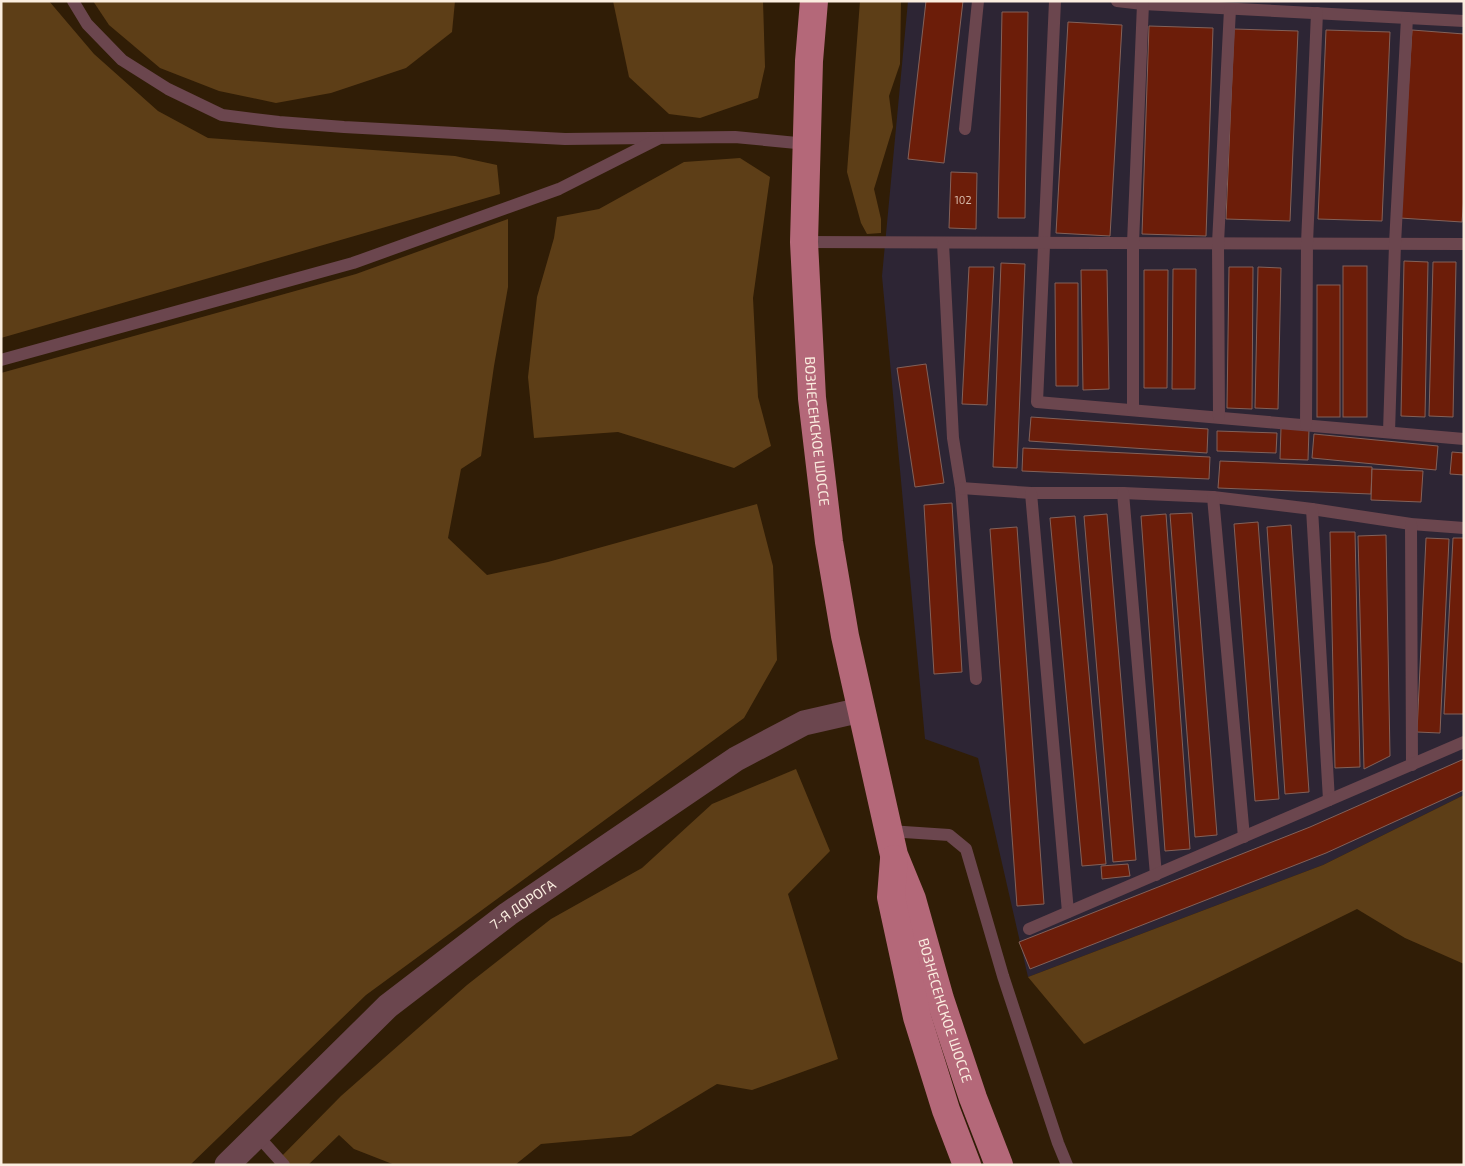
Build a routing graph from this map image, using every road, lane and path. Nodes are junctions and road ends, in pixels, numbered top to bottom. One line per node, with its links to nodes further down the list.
1 (73, 1): 12 (lane)
2 (814, 1): 13 (main road, ВОЗНЕСЕНСКОЕ ШОССЕ)
3 (978, 1): 11 (lane)
4 (1055, 1): 16 (lane)
5 (1117, 1): 6 (lane)
6 (1143, 4): 7 (lane); 17 (lane)
7 (1230, 9): 8 (lane); 18 (lane)
8 (1317, 13): 9 (lane); 19 (lane)
9 (1407, 18): 10 (lane); 20 (lane)
10 (1464, 21)
11 (965, 130)
12 (660, 137): 13 (lane); 22 (lane)
13 (807, 144): 14 (main road, ВОЗНЕСЕНСКОЕ ШОССЕ)
14 (804, 242): 15 (lane); 36 (main road, ВОЗНЕСЕНСКОЕ ШОССЕ)
15 (943, 243): 16 (lane); 28 (lane)
16 (1044, 243): 17 (lane); 23 (lane)
17 (1133, 243): 18 (lane); 23 (lane)
18 (1218, 243): 19 (lane); 24 (lane)
19 (1307, 244): 20 (lane); 25 (lane)
20 (1394, 244): 21 (lane); 26 (lane)
21 (1464, 244)
22 (1, 360)
23 (1133, 410): 24 (lane)
24 (1218, 417): 25 (lane)
25 (1306, 425): 26 (lane)
26 (1389, 432): 27 (lane)
27 (1464, 439)
28 (961, 488): 29 (lane); 35 (lane)
29 (1032, 493): 30 (lane); 43 (lane)
30 (1123, 493): 31 (lane); 42 (lane)
31 (1213, 498): 32 (lane); 40 (lane)
32 (1312, 509): 33 (lane); 39 (lane)
33 (1411, 524): 34 (lane); 38 (lane)
34 (1464, 528)
35 (976, 679)
36 (861, 710): 41 (main road, ВОЗНЕСЕНСКОЕ ШОССЕ); 45 (street, 7-Я ДОРОГА)
37 (1464, 742): 38 (lane)
38 (1412, 765): 39 (lane)
39 (1329, 800): 40 (lane)
40 (1244, 837): 42 (lane)
41 (892, 843): 48 (main road, ВОЗНЕСЕНСКОЕ ШОССЕ); 49 (main road, ВОЗНЕСЕНСКОЕ ШОССЕ); 50 (lane)
42 (1156, 875): 43 (lane)
43 (1068, 912): 44 (lane)
44 (1029, 929)
45 (257, 1135): 46 (street, 7-Я ДОРОГА); 47 (lane)
46 (227, 1165)
47 (284, 1165)
48 (967, 1165)
49 (999, 1165)
50 (1067, 1165)

